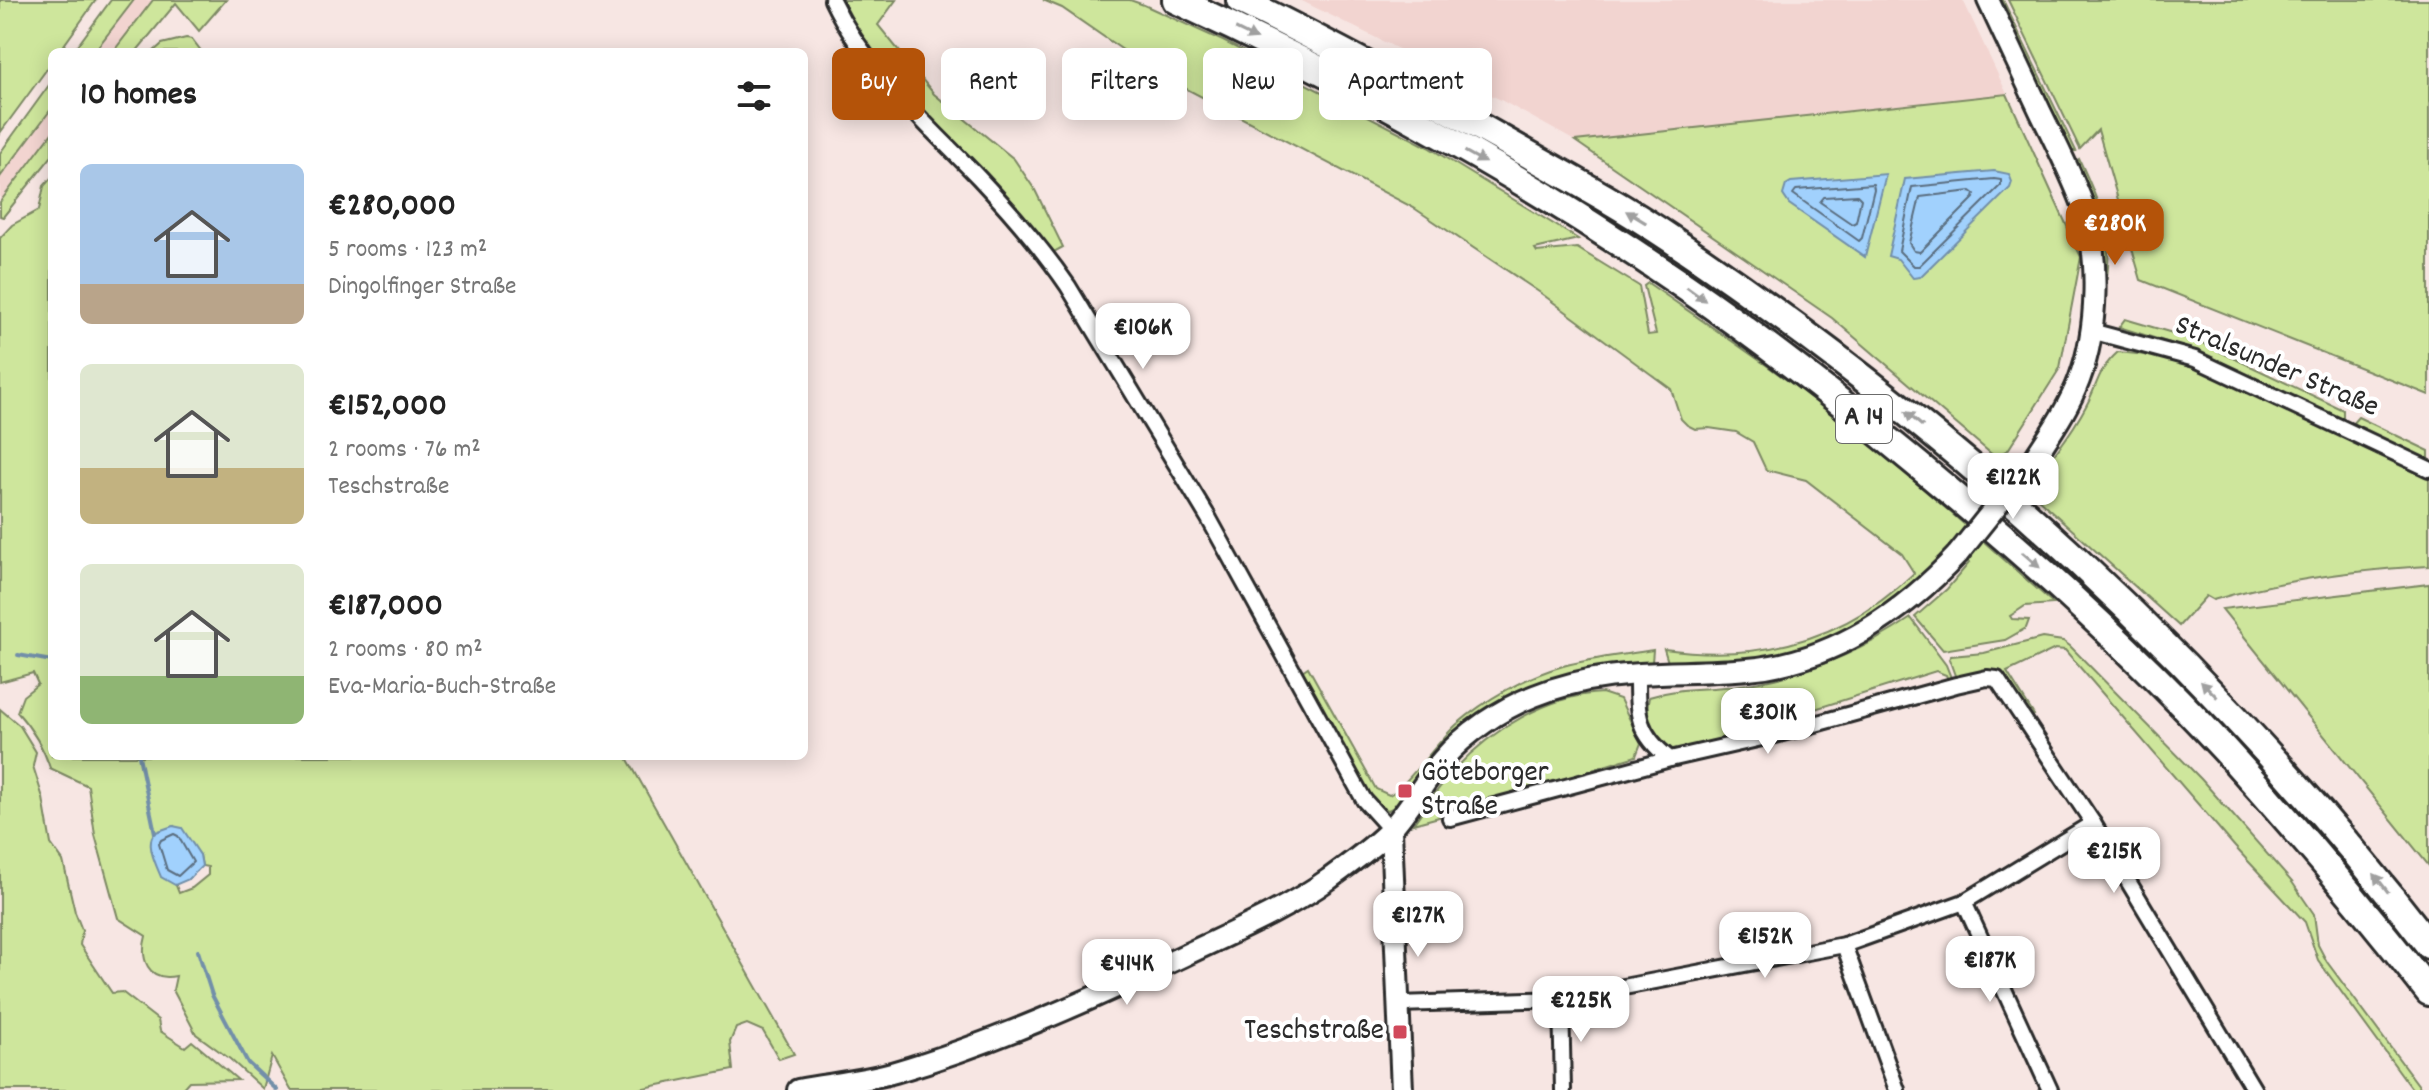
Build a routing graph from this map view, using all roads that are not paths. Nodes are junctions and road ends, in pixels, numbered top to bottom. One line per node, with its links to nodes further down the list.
1 (832, 0): 11 (street)
2 (1176, 0): 15 (highway, A 14, one-way to 15)
3 (1240, 0): 14 (highway, A 14, one-way to 3)
4 (1988, 0): 5 (street)
5 (2091, 331): 6 (street, Stralsunder Straße); 7 (street, bridge)
6 (2429, 469)
7 (1637, 673): 8 (street); 11 (street)
8 (1670, 759): 9 (street); 10 (street)
9 (1450, 818)
10 (2093, 823): 12 (street); 24 (street)
11 (1391, 830): 17 (street); 18 (street)
12 (1964, 902): 13 (street); 23 (street)
13 (1844, 945): 16 (street); 22 (street)
14 (2429, 945)
15 (2429, 992)
16 (1561, 999): 17 (street); 21 (street)
17 (1398, 1004): 20 (street)
18 (819, 1088): 19 (street)
19 (798, 1090)
20 (1402, 1090)
21 (1563, 1090)
22 (1897, 1090)
23 (2050, 1090)
24 (2254, 1090)

